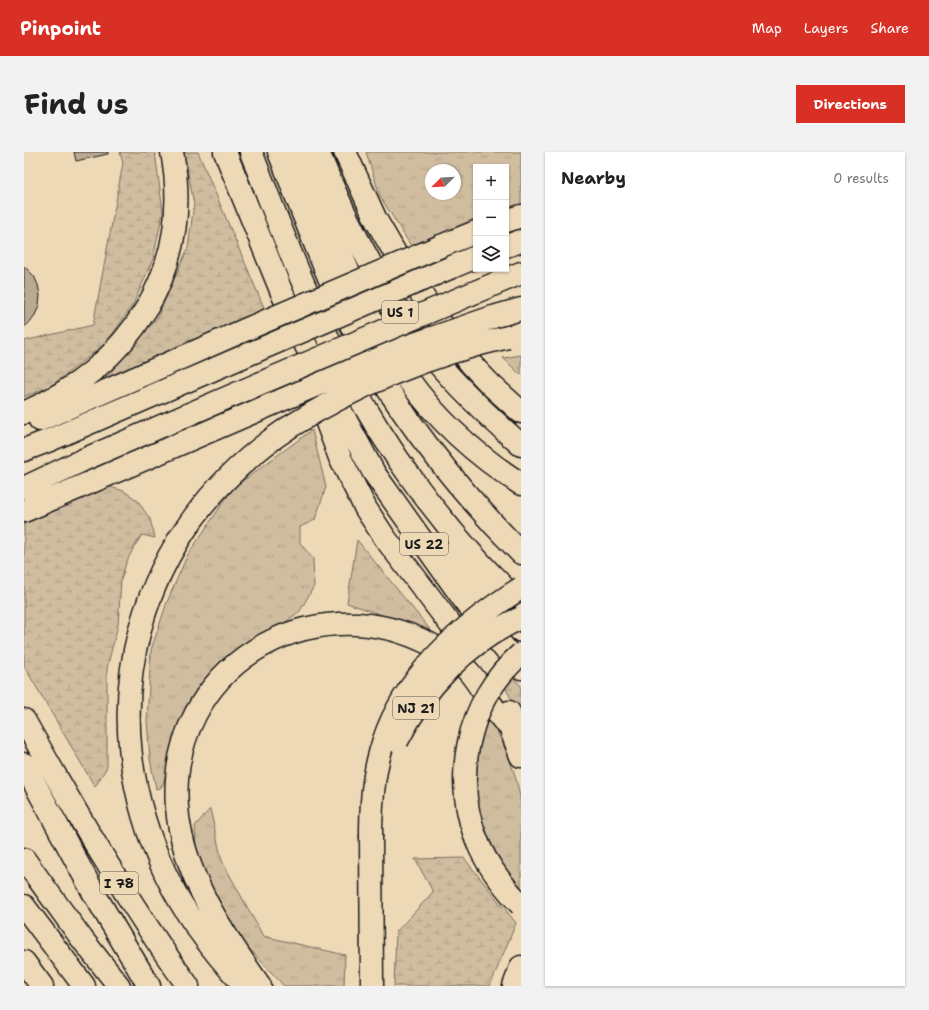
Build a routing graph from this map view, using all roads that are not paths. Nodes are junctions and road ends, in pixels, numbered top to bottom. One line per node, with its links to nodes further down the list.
1 (172, 152): 26 (highway)
2 (225, 152): 18 (highway)
3 (251, 152): 35 (highway)
4 (279, 152): 33 (highway)
5 (300, 152): 30 (highway)
6 (318, 152): 28 (highway, US 1)
7 (345, 152): 9 (highway)
8 (350, 152): 9 (highway)
9 (364, 196): 20 (highway)
10 (521, 216): 11 (highway)
11 (509, 220)
12 (473, 233): 27 (highway, bridge)
13 (521, 241): 14 (highway)
14 (509, 245)
15 (473, 259): 29 (highway, bridge)
16 (521, 273): 19 (highway)
17 (521, 282): 19 (highway)
18 (282, 293): 24 (highway); 41 (highway)
19 (473, 293): 31 (highway, bridge)
20 (423, 296): 23 (highway); 25 (highway)
21 (521, 310): 32 (highway, bridge)
22 (515, 335): 55 (highway, bridge)
23 (521, 391)
24 (340, 410): 37 (highway); 39 (highway, US 22)
25 (521, 412)
26 (24, 413)
27 (24, 426)
28 (521, 445)
29 (24, 450)
30 (521, 484)
31 (24, 488)
32 (24, 511)
33 (521, 553)
34 (521, 588): 44 (highway, bridge)
35 (521, 604)
36 (521, 618): 44 (highway, NJ 21, bridge)
37 (521, 631)
38 (521, 654): 46 (highway, bridge)
39 (521, 668)
40 (24, 720): 54 (highway, I 78)
41 (510, 727): 42 (highway); 56 (highway)
42 (521, 756)
43 (24, 764): 53 (highway)
44 (370, 838): 57 (highway, NJ 21)
45 (24, 860): 52 (highway)
46 (521, 905)
47 (24, 906): 51 (highway)
48 (24, 962): 50 (highway)
49 (521, 967): 58 (highway)
50 (42, 986)
51 (84, 986)
52 (119, 986)
53 (149, 986)
54 (188, 986)
55 (245, 986)
56 (260, 986)
57 (372, 986)
58 (514, 986)

